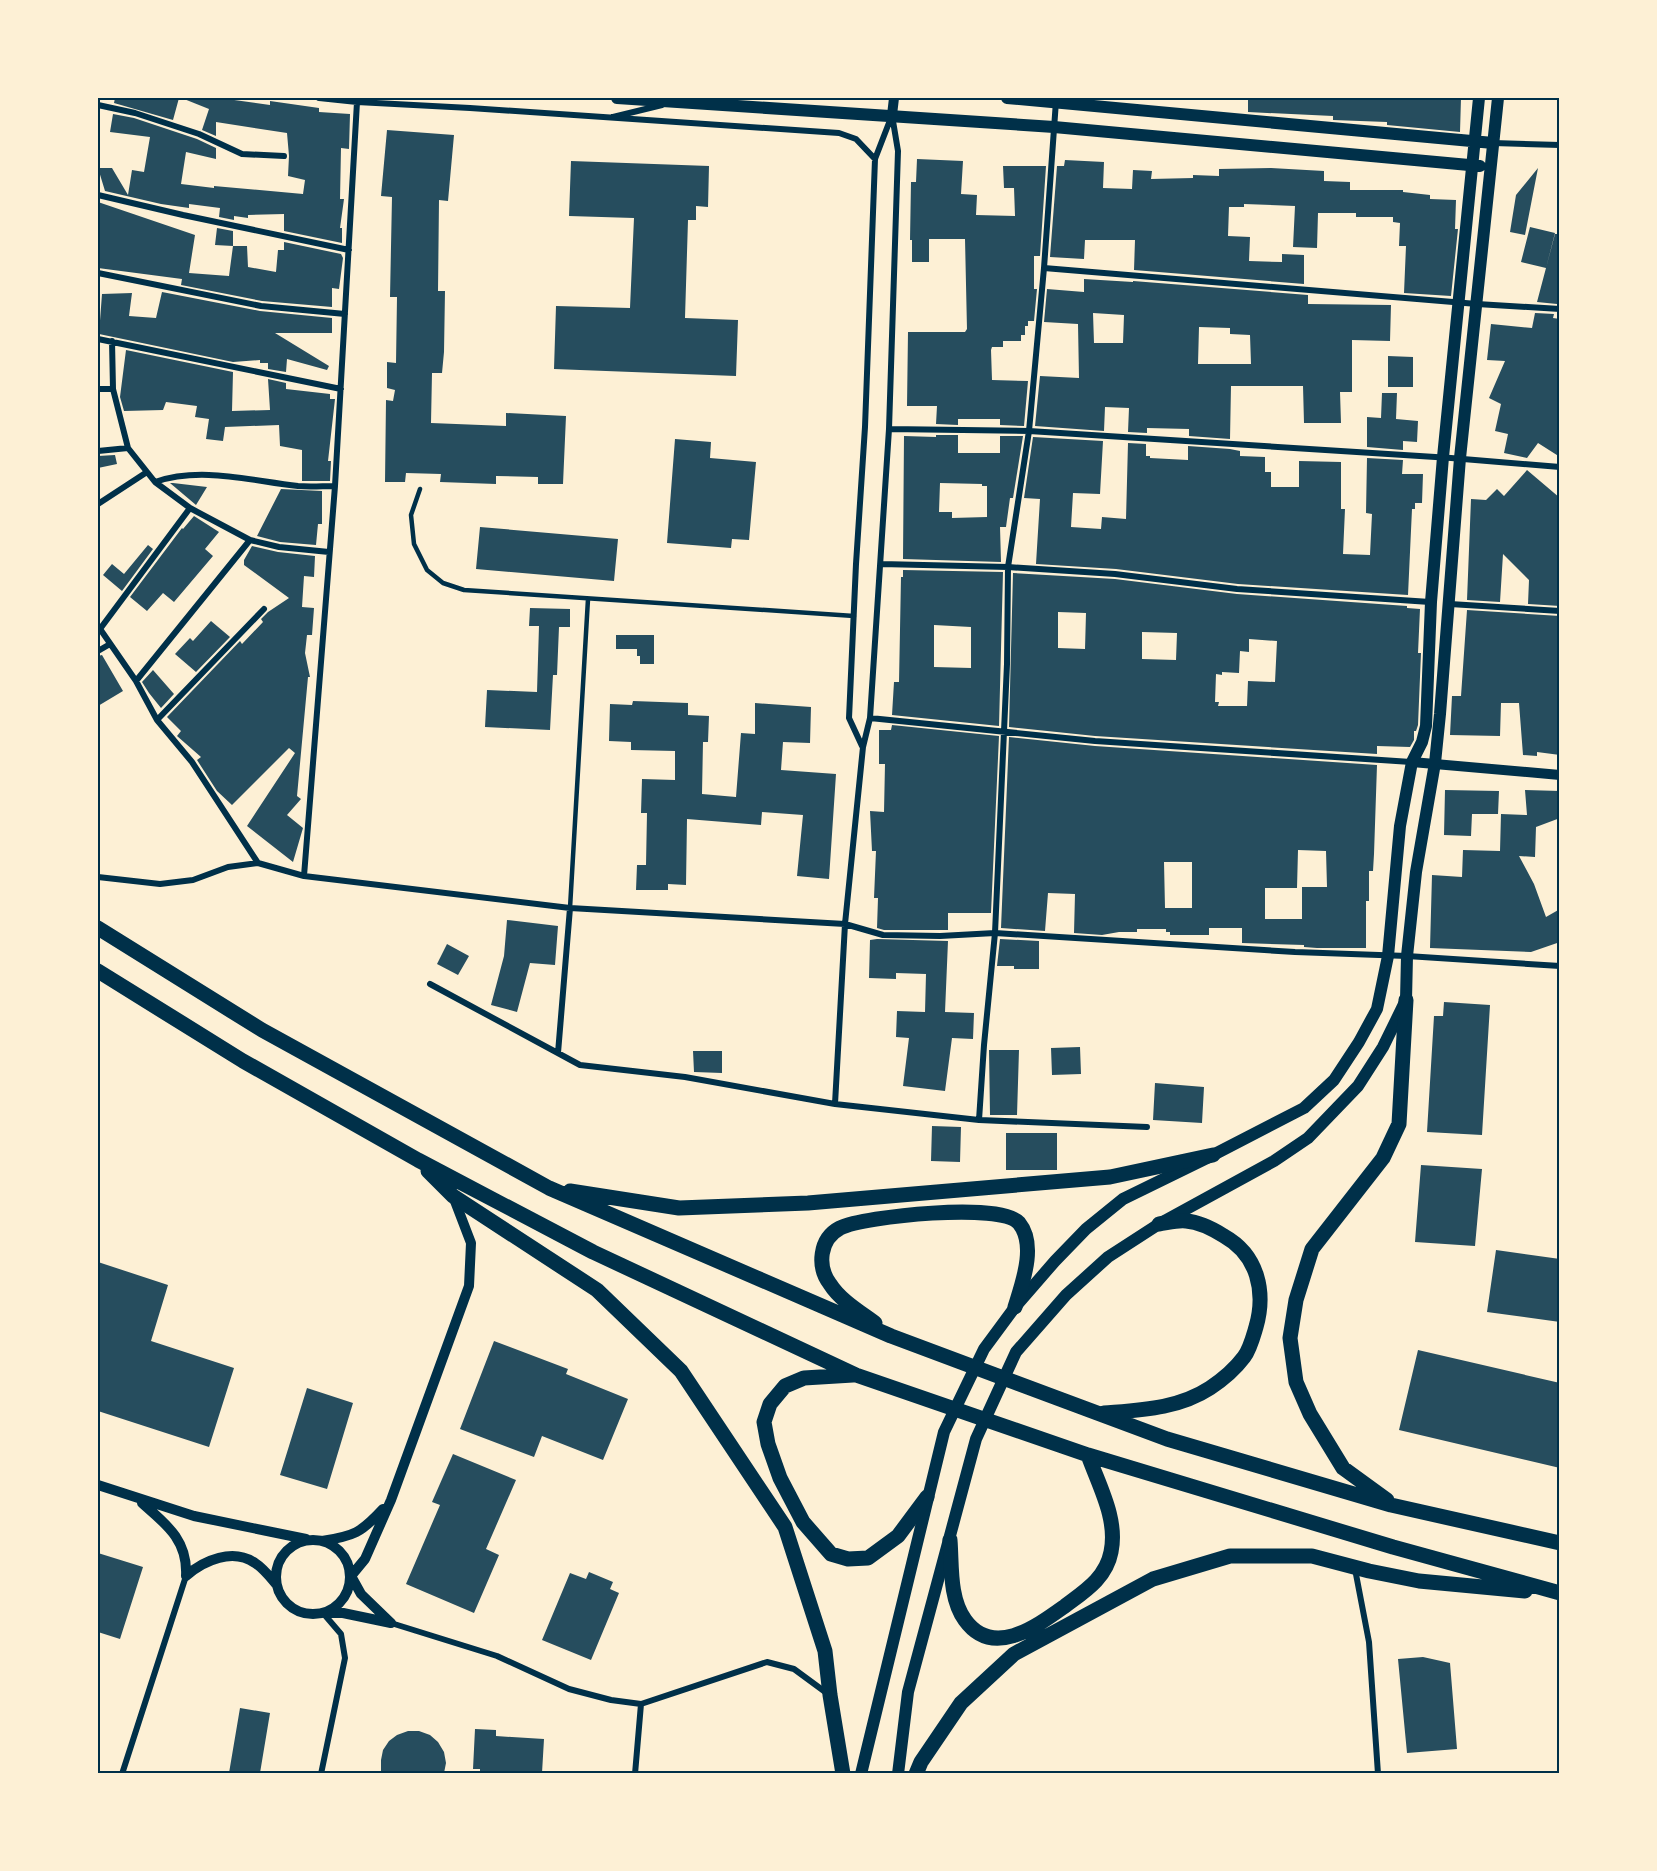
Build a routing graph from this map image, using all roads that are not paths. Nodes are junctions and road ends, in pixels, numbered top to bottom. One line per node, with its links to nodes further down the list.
1 (319, 98): 8 (street)
2 (617, 98): 9 (main road)
3 (894, 98): 11 (street)
4 (1007, 98): 7 (main road)
5 (1479, 98): 14 (main road)
6 (1498, 98): 15 (main road)
7 (1056, 100): 13 (street); 14 (main road)
8 (357, 102): 12 (street); 22 (street)
9 (674, 102): 11 (main road); 12 (street)
10 (98, 105): 17 (street)
11 (892, 115): 13 (main road); 18 (street); 34 (street)
12 (607, 118): 18 (street)
13 (1054, 127): 19 (main road); 23 (street)
14 (1474, 141): 15 (main road); 19 (main road)
15 (1493, 143): 16 (street); 20 (main road)
16 (1560, 145)
17 (284, 156)
18 (875, 159): 56 (street)
19 (1473, 166): 20 (main road); 25 (main road)
20 (1492, 168): 26 (main road)
21 (98, 195): 22 (street)
22 (349, 250): 28 (street)
23 (1044, 268): 25 (street); 35 (street)
24 (98, 273): 28 (street)
25 (1458, 302): 26 (street); 38 (main road)
26 (1477, 304): 27 (street); 39 (main road)
27 (1560, 309)
28 (345, 314): 31 (street)
29 (98, 339): 30 (street)
30 (112, 341): 31 (street); 33 (street)
31 (341, 388): 43 (street)
32 (98, 389): 33 (street)
33 (113, 389): 36 (street)
34 (889, 429): 35 (street); 49 (street)
35 (1029, 431): 38 (street); 50 (street)
36 (128, 448): 37 (street); 41 (street)
37 (98, 451)
38 (1443, 458): 39 (street); 52 (main road)
39 (1460, 458): 40 (street); 53 (main road)
40 (1560, 467)
41 (147, 472): 42 (street); 45 (street)
42 (155, 482): 43 (street); 46 (street)
43 (335, 486): 48 (street)
44 (420, 489): 51 (lane)
45 (98, 504)
46 (190, 508): 47 (street); 57 (street)
47 (250, 540): 48 (street); 60 (street)
48 (329, 552): 69 (street)
49 (881, 564): 50 (street); 61 (street)
50 (1008, 567): 52 (street); 63 (street)
51 (588, 599): 56 (lane); 71 (lane)
52 (1431, 602): 65 (main road)
53 (1450, 604): 55 (street); 66 (main road)
54 (264, 609): 62 (street)
55 (1560, 611)
56 (854, 616): 64 (street)
57 (99, 628): 58 (street)
58 (110, 644): 59 (street); 60 (street)
59 (98, 651)
60 (136, 681): 62 (street)
61 (870, 718): 63 (street); 64 (street)
62 (157, 720): 68 (street)
63 (1003, 732): 65 (street); 74 (street)
64 (863, 747): 72 (street)
65 (1412, 762): 66 (street); 75 (main road)
66 (1435, 763): 67 (street); 76 (main road)
67 (1560, 775)
68 (258, 863): 69 (street); 70 (street)
69 (304, 876): 71 (street)
70 (98, 877)
71 (570, 908): 72 (street); 81 (street)
72 (845, 924): 74 (street); 82 (street)
73 (98, 928): 87 (highway)
74 (995, 933): 75 (street); 83 (street)
75 (1388, 956): 76 (street); 85 (main road)
76 (1407, 956): 77 (street); 80 (main road)
77 (1560, 966)
78 (98, 970): 86 (highway)
79 (430, 984): 81 (street)
80 (1406, 1000): 89 (main road); 99 (highway)
81 (558, 1053): 82 (street)
82 (835, 1104): 83 (street)
83 (979, 1120): 84 (street)
84 (1147, 1127)
85 (1213, 1155): 87 (highway); 90 (main road)
86 (417, 1161): 88 (highway); 92 (highway)
87 (549, 1188): 91 (highway)
88 (453, 1196): 98 (street); 111 (highway)
89 (1158, 1224): 93 (highway); 101 (main road)
90 (1015, 1307): 91 (highway); 96 (main road)
91 (891, 1336): 93 (highway)
92 (856, 1375): 94 (highway); 96 (highway)
93 (1098, 1414): 99 (highway)
94 (1088, 1455): 101 (highway); 108 (highway)
95 (98, 1485): 97 (street)
96 (927, 1497): 117 (main road)
97 (138, 1499): 100 (street); 105 (street)
98 (391, 1500): 102 (street); 106 (street)
99 (1397, 1507): 103 (highway)
100 (309, 1539): 102 (street); 107 (street)
101 (950, 1540): 118 (main road)
102 (322, 1541): 106 (street)
103 (1560, 1543)
104 (1354, 1567): 108 (highway); 119 (highway); 120 (street)
105 (186, 1576): 107 (street); 113 (street)
106 (351, 1576): 109 (street); 110 (street)
107 (276, 1584): 109 (street)
108 (1560, 1594)
109 (323, 1613): 110 (street); 114 (street)
110 (391, 1623): 112 (street)
111 (830, 1695): 112 (street); 116 (highway)
112 (641, 1704): 115 (street)
113 (122, 1773)
114 (321, 1773)
115 (635, 1773)
116 (843, 1773)
117 (861, 1773)
118 (898, 1773)
119 (916, 1773)
120 (1378, 1773)

